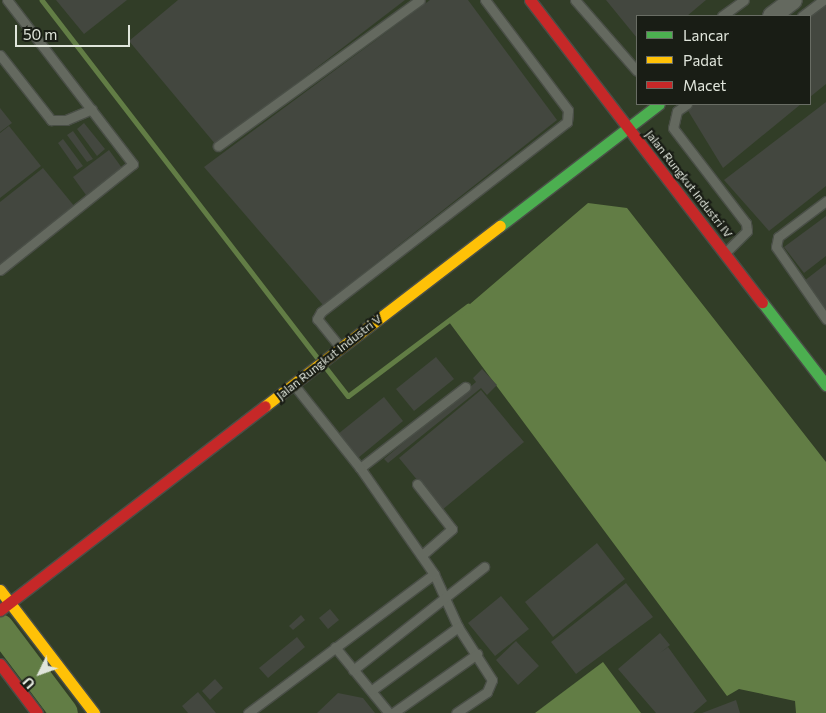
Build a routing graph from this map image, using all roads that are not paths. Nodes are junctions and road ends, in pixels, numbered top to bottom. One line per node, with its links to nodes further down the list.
1 (7, 0): 16 (lane)
2 (420, 0): 18 (lane)
3 (485, 0): 23 (lane)
4 (530, 0): 17 (street, Jalan Rungkut Industri IV)
5 (575, 0): 13 (lane)
6 (744, 0): 9 (lane)
7 (793, 0): 10 (street)
8 (823, 0): 11 (lane)
9 (723, 15)
10 (773, 15)
11 (803, 15)
12 (0, 55): 16 (lane)
13 (636, 70)
14 (657, 105): 17 (street, Jalan Rungkut Industri V)
15 (686, 105): 20 (lane)
16 (92, 109): 21 (lane)
17 (628, 127): 20 (street, Jalan Rungkut Industri IV); 23 (street, Jalan Rungkut Industri V)
18 (218, 146)
19 (826, 201): 22 (lane)
20 (724, 253): 25 (street, Jalan Rungkut Industri IV)
21 (0, 270)
22 (826, 319)
23 (341, 348): 24 (street, Jalan Rungkut Industri V)
24 (293, 384): 27 (lane); 34 (street, Jalan Rungkut Industri V)
25 (826, 385)
26 (465, 387): 27 (lane)
27 (360, 468): 29 (lane)
28 (417, 484): 29 (lane)
29 (422, 555): 31 (lane)
30 (484, 566): 33 (lane)
31 (434, 574): 33 (lane); 36 (lane)
32 (0, 590): 34 (street)
33 (445, 600): 35 (lane); 39 (lane)
34 (5, 606): 42 (street)
35 (458, 627): 37 (lane); 40 (lane)
36 (336, 647): 39 (lane); 43 (lane)
37 (476, 654): 45 (lane); 46 (lane)
38 (0, 664): 41 (street)
39 (353, 670): 40 (lane)
40 (372, 690): 44 (lane)
41 (37, 713)
42 (94, 713)
43 (248, 713)
44 (389, 713)
45 (393, 713)
46 (456, 713)

